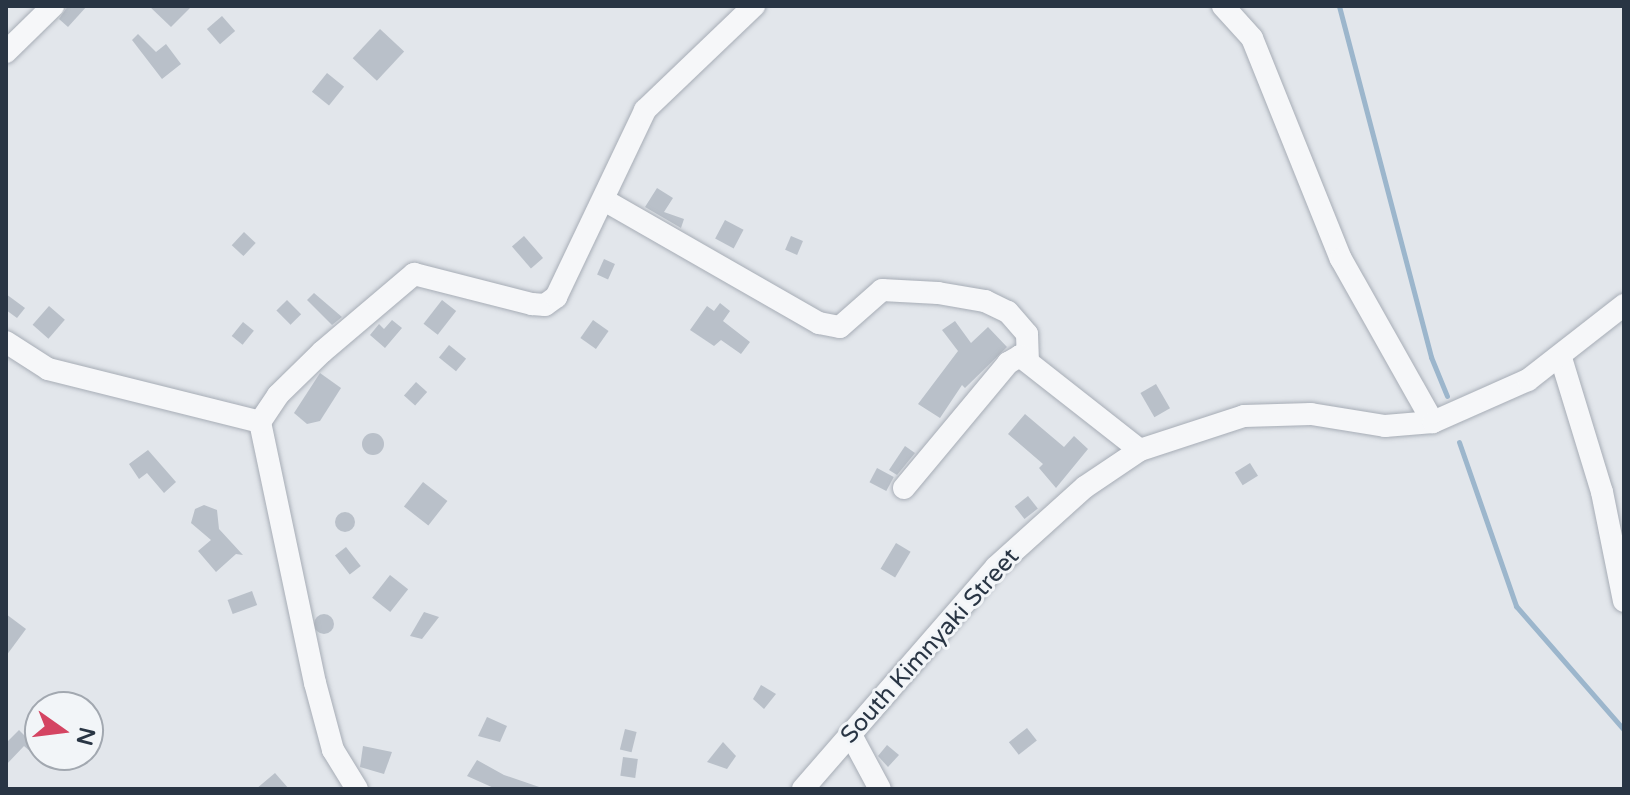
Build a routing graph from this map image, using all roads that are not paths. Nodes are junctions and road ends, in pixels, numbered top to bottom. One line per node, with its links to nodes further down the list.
1 (53, 6): 4 (street)
2 (754, 6): 5 (street)
3 (1223, 6): 11 (street)
4 (6, 52)
5 (604, 200): 8 (street); 10 (street)
6 (1624, 305): 9 (street, South Kimnyaki Street)
7 (6, 342): 10 (street)
8 (1028, 358): 12 (street); 13 (street)
9 (1561, 358): 11 (street, South Kimnyaki Street); 14 (street)
10 (260, 422): 16 (street)
11 (1433, 422): 12 (street, South Kimnyaki Street)
12 (1140, 450): 15 (street, South Kimnyaki Street)
13 (904, 488)
14 (1624, 601)
15 (851, 735): 17 (street, South Kimnyaki Street); 18 (street)
16 (357, 789)
17 (803, 789)
18 (880, 789)

